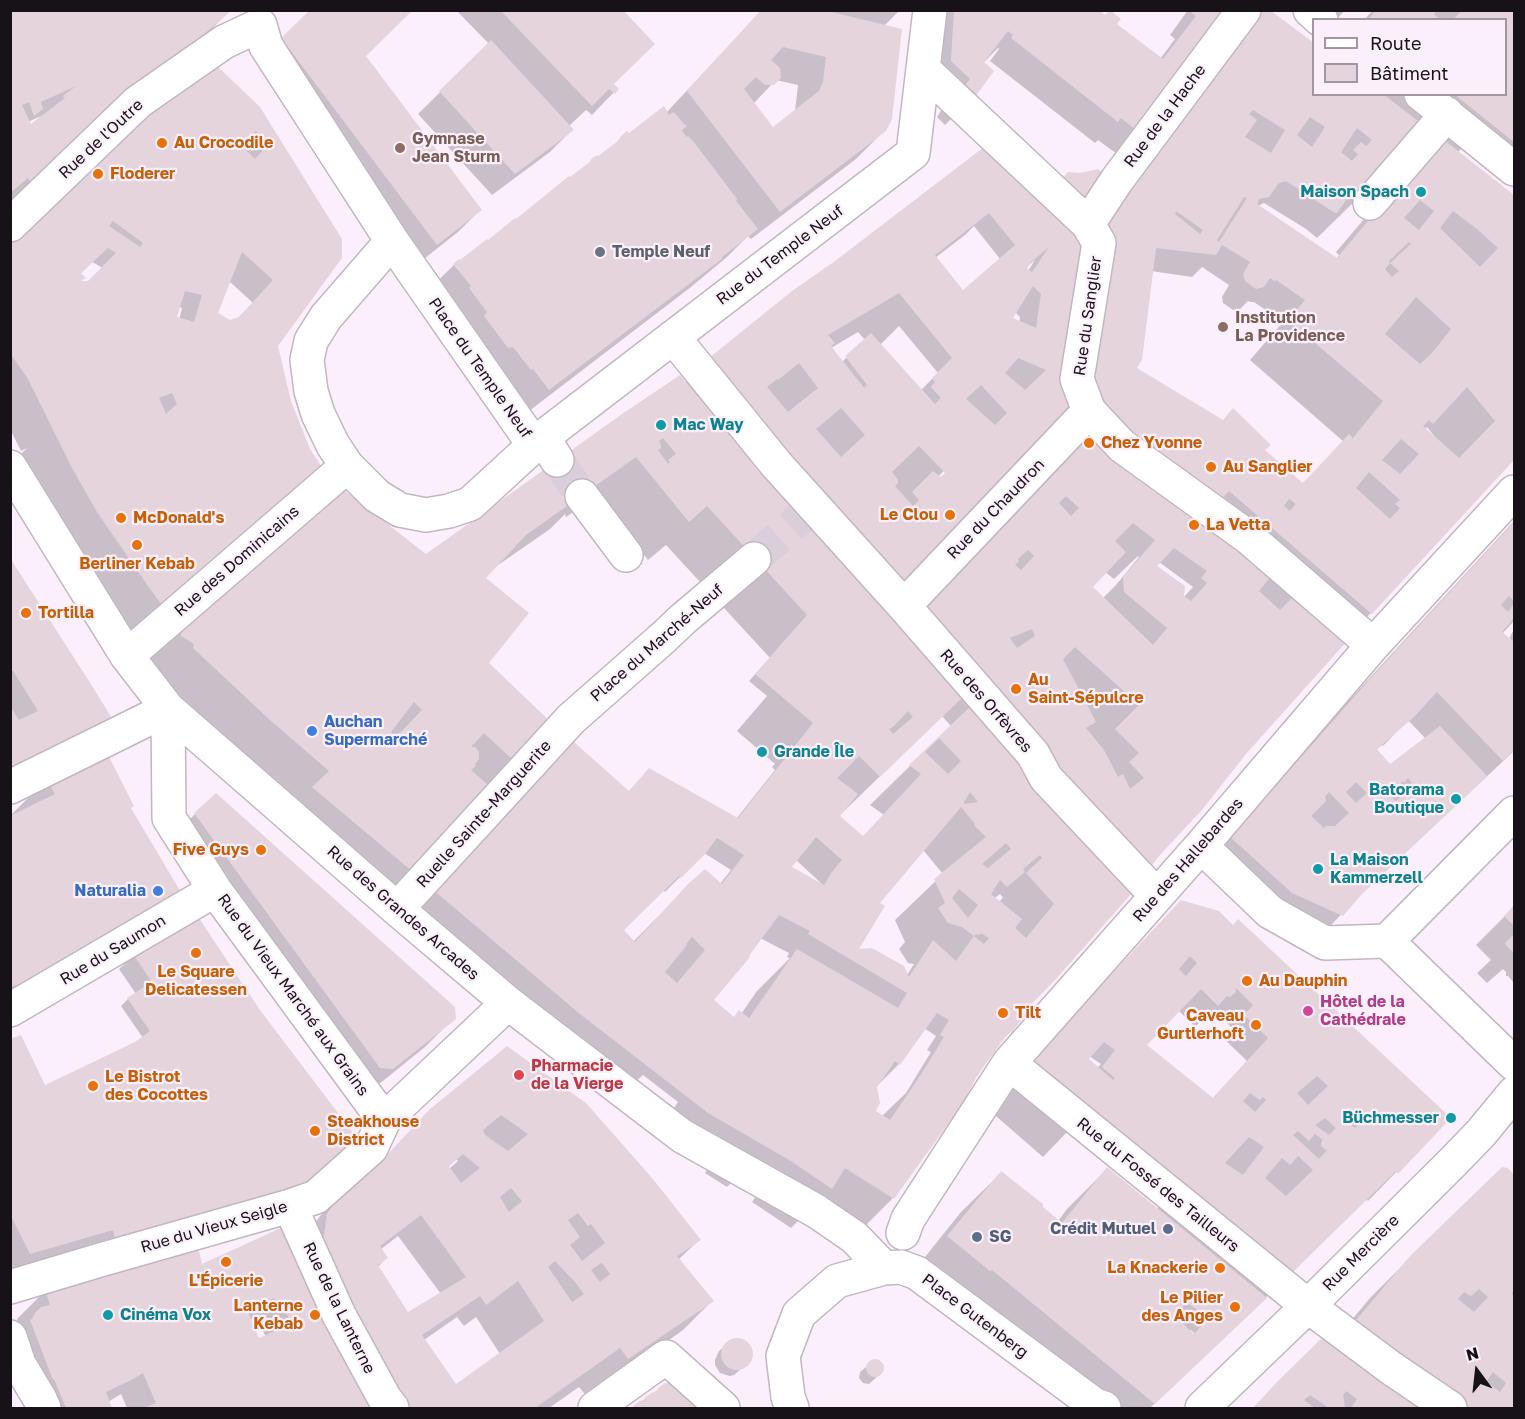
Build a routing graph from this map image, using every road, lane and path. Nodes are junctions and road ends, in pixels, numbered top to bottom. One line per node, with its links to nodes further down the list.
1 (930, 10): 4 (street, Rue du Temple Neuf)
2 (1244, 10): 9 (street, Rue de la Hache)
3 (264, 18): 10 (street, Rue de l'Outre); 11 (street, Place du Temple Neuf)
4 (923, 69): 9 (street, Rue du Sanglier); 12 (street, Rue du Temple Neuf)
5 (1424, 96): 6 (street)
6 (1447, 114): 7 (street); 8 (street)
7 (1515, 169)
8 (1370, 203)
9 (1088, 224): 13 (street, Rue du Sanglier)
10 (10, 225)
11 (392, 241): 14 (street, Place du Temple Neuf); 15 (street, Place du Temple Neuf)
12 (673, 337): 14 (street, Rue du Temple Neuf); 21 (street, Rue des Orfèvres)
13 (1089, 411): 21 (street, Rue du Chaudron); 22 (street, Rue du Sanglier)
14 (545, 448): 15 (street, Place du Temple Neuf)
15 (347, 466): 23 (street, Rue des Dominicains)
16 (10, 468): 23 (street, Rue des Grandes Arcades)
17 (1515, 492): 22 (street, Rue des Hallebardes)
18 (582, 496): 19 (street)
19 (626, 555)
20 (749, 563): 25 (street, Place du Marché-Neuf)
21 (904, 606): 30 (street, Rue des Orfèvres)
22 (1373, 645): 28 (street, Rue des Hallebardes)
23 (127, 657): 24 (street, Rue des Grandes Arcades)
24 (168, 709): 26 (street); 29 (street, Rue du Vieux Marché aux Grains); 31 (street, Rue des Grandes Arcades)
25 (571, 719): 31 (street, Ruelle Sainte-Marguerite)
26 (10, 787)
27 (1515, 813): 32 (street)
28 (1201, 846): 30 (street, Rue des Hallebardes); 32 (street)
29 (215, 890): 34 (street, Rue du Saumon); 38 (street, Rue du Vieux Marché aux Grains)
30 (1157, 896): 35 (street, Rue des Hallebardes)
31 (397, 909): 33 (street, Rue des Grandes Arcades)
32 (1387, 941): 36 (street)
33 (508, 1003): 38 (street); 40 (street, Rue des Grandes Arcades)
34 (10, 1010)
35 (1009, 1063): 40 (street, Rue des Hallebardes); 43 (street, Rue du Fossé des Tailleurs)
36 (1515, 1064)
37 (1515, 1093): 43 (street, Rue Mercière)
38 (384, 1120): 39 (street, Rue du Vieux Seigle)
39 (290, 1206): 42 (street, Rue du Vieux Seigle); 46 (street, Rue de la Lanterne)
40 (854, 1237): 41 (street, Rue des Grandes Arcades)
41 (884, 1268): 49 (street, Place Gutenberg); 50 (street, Place Gutenberg)
42 (10, 1287)
43 (1308, 1306): 51 (street, Rue Mercière); 52 (street, Rue du Fossé des Tailleurs)
44 (10, 1337): 45 (street)
45 (44, 1408)
46 (392, 1408)
47 (595, 1408): 48 (street)
48 (723, 1408)
49 (792, 1408)
50 (1104, 1408)
51 (1202, 1408)
52 (1450, 1408)

